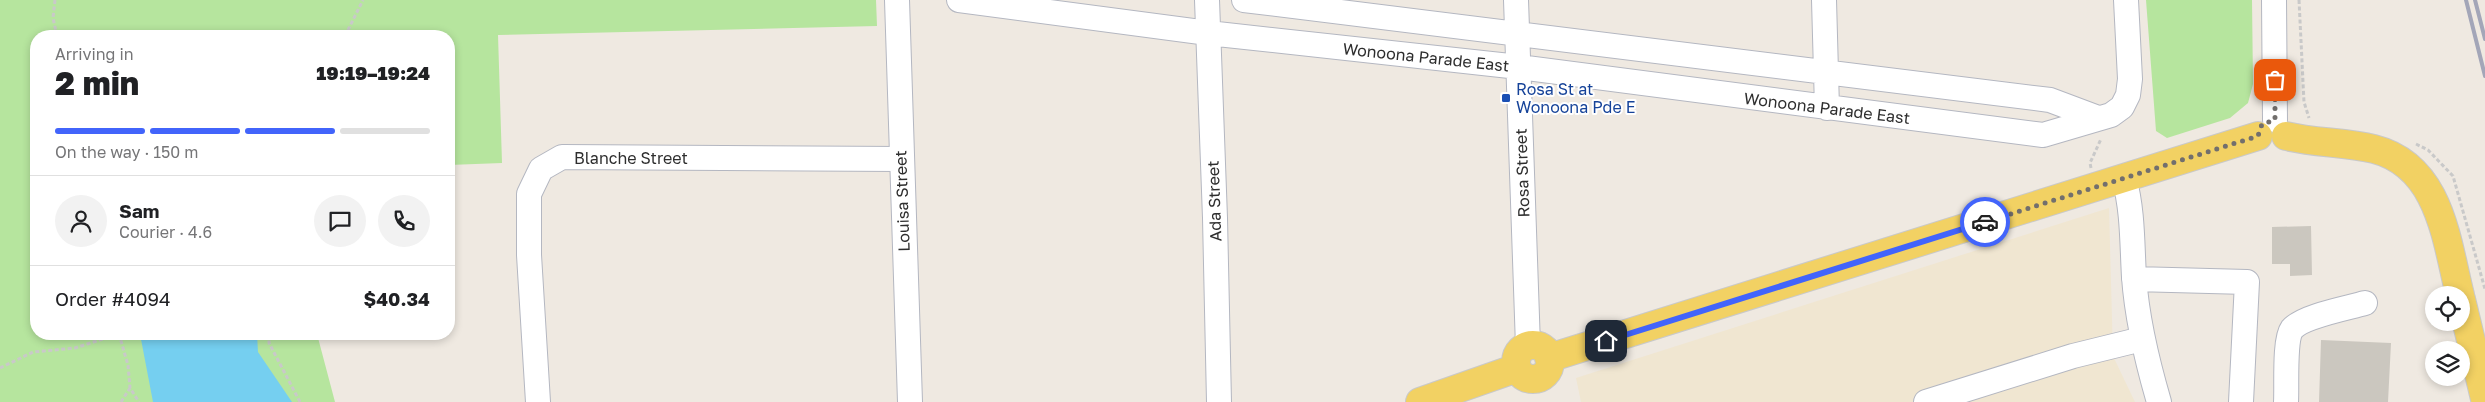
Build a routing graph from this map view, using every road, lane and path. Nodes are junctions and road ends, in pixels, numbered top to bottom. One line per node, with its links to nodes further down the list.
1 (54, 0): 11 (path)
2 (363, 0): 12 (path)
3 (897, 0): 20 (street, Louisa Street)
4 (959, 0): 13 (street, Wonoona Parade East)
5 (1207, 0): 13 (street, Ada Street)
6 (1244, 0): 14 (street, Wonoona Parade East)
7 (1516, 0): 14 (street, Rosa Street)
8 (1824, 0): 16 (street)
9 (2126, 0): 18 (street)
10 (2274, 0): 19 (street)
11 (56, 30)
12 (348, 30)
13 (1208, 33): 15 (street, Wonoona Parade East); 41 (street, Ada Street)
14 (1517, 35): 15 (street, Rosa Street); 16 (street, Wonoona Parade East)
15 (1519, 67): 17 (street, Wonoona Parade East); 31 (street, Rosa Street)
16 (1826, 71): 17 (street); 18 (street, Wonoona Parade East)
17 (1827, 108): 18 (street, Wonoona Parade East)
18 (2105, 117): 22 (path)
19 (2273, 131): 21 (main road); 24 (main road)
20 (901, 159): 39 (street, Blanche Street); 40 (street, Louisa Street)
21 (2124, 178): 22 (main road); 23 (street)
22 (2096, 186): 31 (main road)
23 (2134, 279): 27 (street); 45 (street)
24 (2458, 286)
25 (2365, 303): 46 (street)
26 (2469, 331): 35 (main road)
27 (2142, 339): 43 (street); 44 (street)
28 (100, 340): 32 (path)
29 (120, 340): 33 (path)
30 (269, 340): 38 (path)
31 (1531, 357): 34 (main road)
32 (0, 368)
33 (130, 388): 36 (path); 37 (path)
34 (1462, 396): 42 (main road)
35 (2485, 399)
36 (121, 402)
37 (139, 402)
38 (300, 402)
39 (538, 402)
40 (910, 402)
41 (1219, 402)
42 (1420, 402)
43 (1926, 402)
44 (2159, 402)
45 (2241, 402)
46 (2286, 402)

